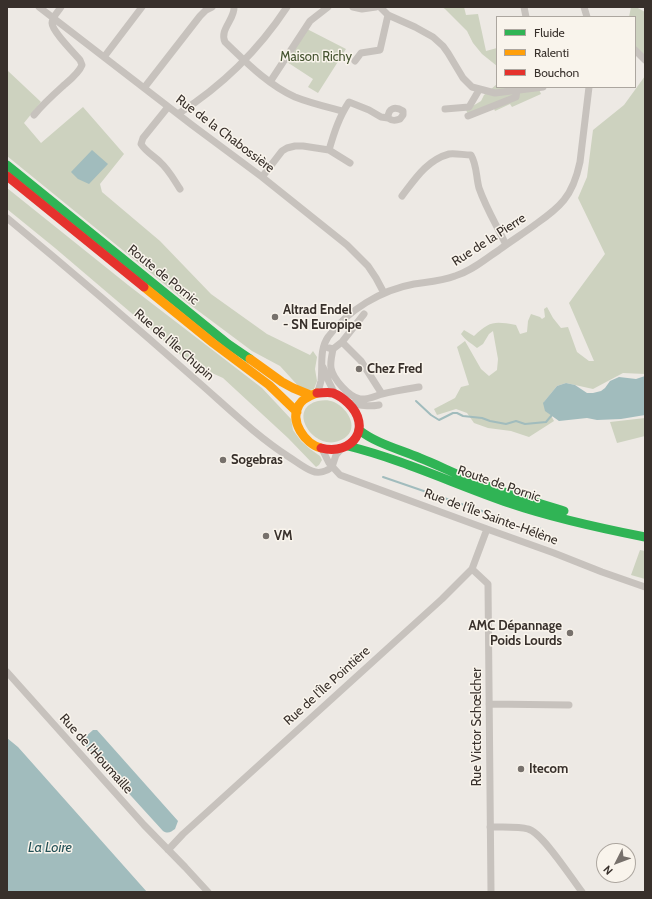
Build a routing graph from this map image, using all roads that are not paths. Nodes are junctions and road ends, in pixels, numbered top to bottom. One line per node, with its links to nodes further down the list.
1 (39, 7): 12 (street, Rue de la Chabossière)
2 (61, 7): 12 (street)
3 (142, 7): 14 (street)
4 (212, 7): 19 (street)
5 (234, 7): 15 (street)
6 (287, 7): 15 (street)
7 (328, 7): 18 (street)
8 (353, 7): 9 (street)
9 (376, 7)
10 (380, 7): 11 (street)
11 (388, 15): 17 (street); 22 (street)
12 (53, 18): 14 (street, Rue de la Chabossière); 28 (street)
13 (636, 51): 16 (street)
14 (104, 58): 19 (street, Rue de la Chabossière)
15 (244, 60): 18 (street); 27 (street)
16 (645, 60)
17 (355, 61)
18 (270, 82): 26 (street)
19 (144, 88): 24 (street, Rue de la Chabossière)
20 (534, 88): 23 (street)
21 (589, 88): 39 (street, Rue de la Pierre)
22 (479, 90): 23 (street); 25 (street)
23 (517, 90): 29 (street)
24 (168, 107): 27 (street, Rue de la Chabossière); 36 (street)
25 (445, 109)
26 (342, 112): 30 (street); 31 (street)
27 (178, 114): 35 (street, Rue de la Chabossière)
28 (34, 115)
29 (468, 116)
30 (388, 118)
31 (329, 150): 32 (street); 35 (street)
32 (350, 163)
33 (7, 165): 47 (main road, Route de Pornic)
34 (7, 176): 51 (main road, Route de Pornic)
35 (262, 177): 40 (street, Rue de la Chabossière)
36 (180, 189)
37 (402, 196): 39 (street)
38 (7, 218): 56 (street, Rue de l'Île Chupin)
39 (506, 245): 40 (street, Rue de la Pierre)
40 (384, 293): 43 (street, Rue de la Pierre)
41 (364, 314): 42 (street)
42 (342, 342): 44 (street); 49 (street)
43 (324, 346): 44 (street); 45 (street, Rue de la Pierre)
44 (333, 349): 49 (street)
45 (322, 362): 47 (street, Rue de la Pierre); 48 (street, Rue de la Pierre)
46 (419, 387): 49 (street)
47 (314, 394): 48 (main road); 51 (main road)
48 (335, 394): 50 (main road)
49 (382, 394)
50 (349, 403): 52 (main road); 52 (street)
51 (296, 412): 55 (main road)
52 (359, 419): 53 (main road)
53 (359, 430): 54 (main road); 58 (main road, Route de Pornic)
54 (344, 448): 55 (main road); 56 (street); 59 (main road, Route de Pornic)
55 (322, 449): 56 (street)
56 (332, 467): 57 (street, Rue de l'Île Sainte-Hélène)
57 (487, 529): 60 (street, Rue de l'Île Pointière); 61 (street, Rue de l'Île Sainte-Hélène)
58 (645, 529)
59 (645, 537)
60 (472, 569): 63 (street, Rue Victor Schœlcher); 66 (street, Rue de l'Île Pointière)
61 (645, 587)
62 (7, 672): 66 (street, Rue de l'Houmaille)
63 (489, 704): 64 (street); 65 (street, Rue Victor Schœlcher)
64 (569, 705)
65 (490, 827): 68 (street, Rue Victor Schœlcher); 69 (street)
66 (168, 850): 67 (street, Rue de l'Houmaille)
67 (208, 892)
68 (491, 892)
69 (582, 892)

